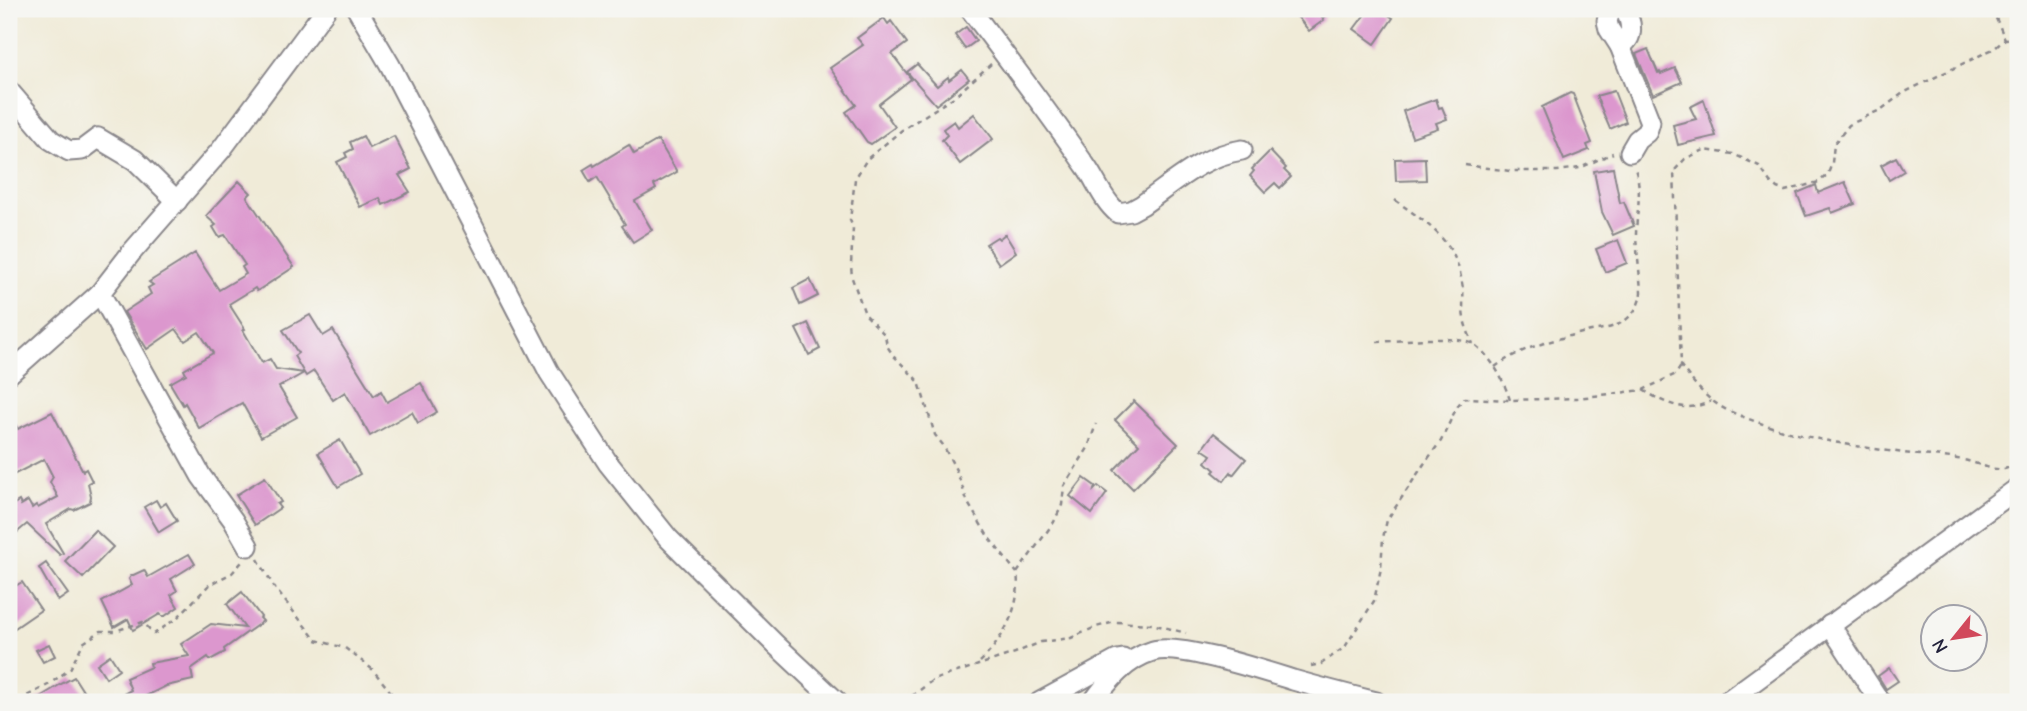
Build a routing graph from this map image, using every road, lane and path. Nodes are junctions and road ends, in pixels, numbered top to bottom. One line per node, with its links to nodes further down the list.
1 (327, 9): 16 (street)
2 (357, 9): 38 (street)
3 (971, 9): 10 (street)
4 (1611, 9): 9 (street)
5 (1624, 9): 9 (street)
6 (1992, 9): 8 (path)
7 (2018, 38): 8 (path)
8 (2005, 40): 20 (path)
9 (1620, 46): 13 (street)
10 (1003, 52): 12 (street); 30 (path)
11 (9, 91): 16 (street)
12 (1242, 150)
13 (1630, 152): 14 (path); 21 (path)
14 (1465, 165)
15 (1395, 200): 19 (path)
16 (177, 201): 17 (street)
17 (100, 293): 22 (street); 29 (street)
18 (1377, 342): 19 (path)
19 (1473, 344): 21 (path)
20 (1681, 366): 23 (path); 25 (path)
21 (1496, 367): 24 (path)
22 (9, 374)
23 (1643, 390): 24 (path); 25 (path)
24 (1510, 400): 35 (path)
25 (1711, 401): 27 (path)
26 (1096, 424): 30 (path)
27 (2018, 461)
28 (2018, 488): 31 (street)
29 (248, 546): 36 (path); 37 (path)
30 (1017, 573): 34 (path)
31 (1830, 625): 43 (street); 44 (street)
32 (1185, 633): 34 (path)
33 (1140, 657): 40 (street); 41 (street); 42 (street)
34 (977, 664): 39 (path)
35 (1300, 664)
36 (9, 697)
37 (394, 702)
38 (837, 702)
39 (904, 702)
40 (1040, 702)
41 (1093, 702)
42 (1376, 702)
43 (1726, 702)
44 (1880, 702)

